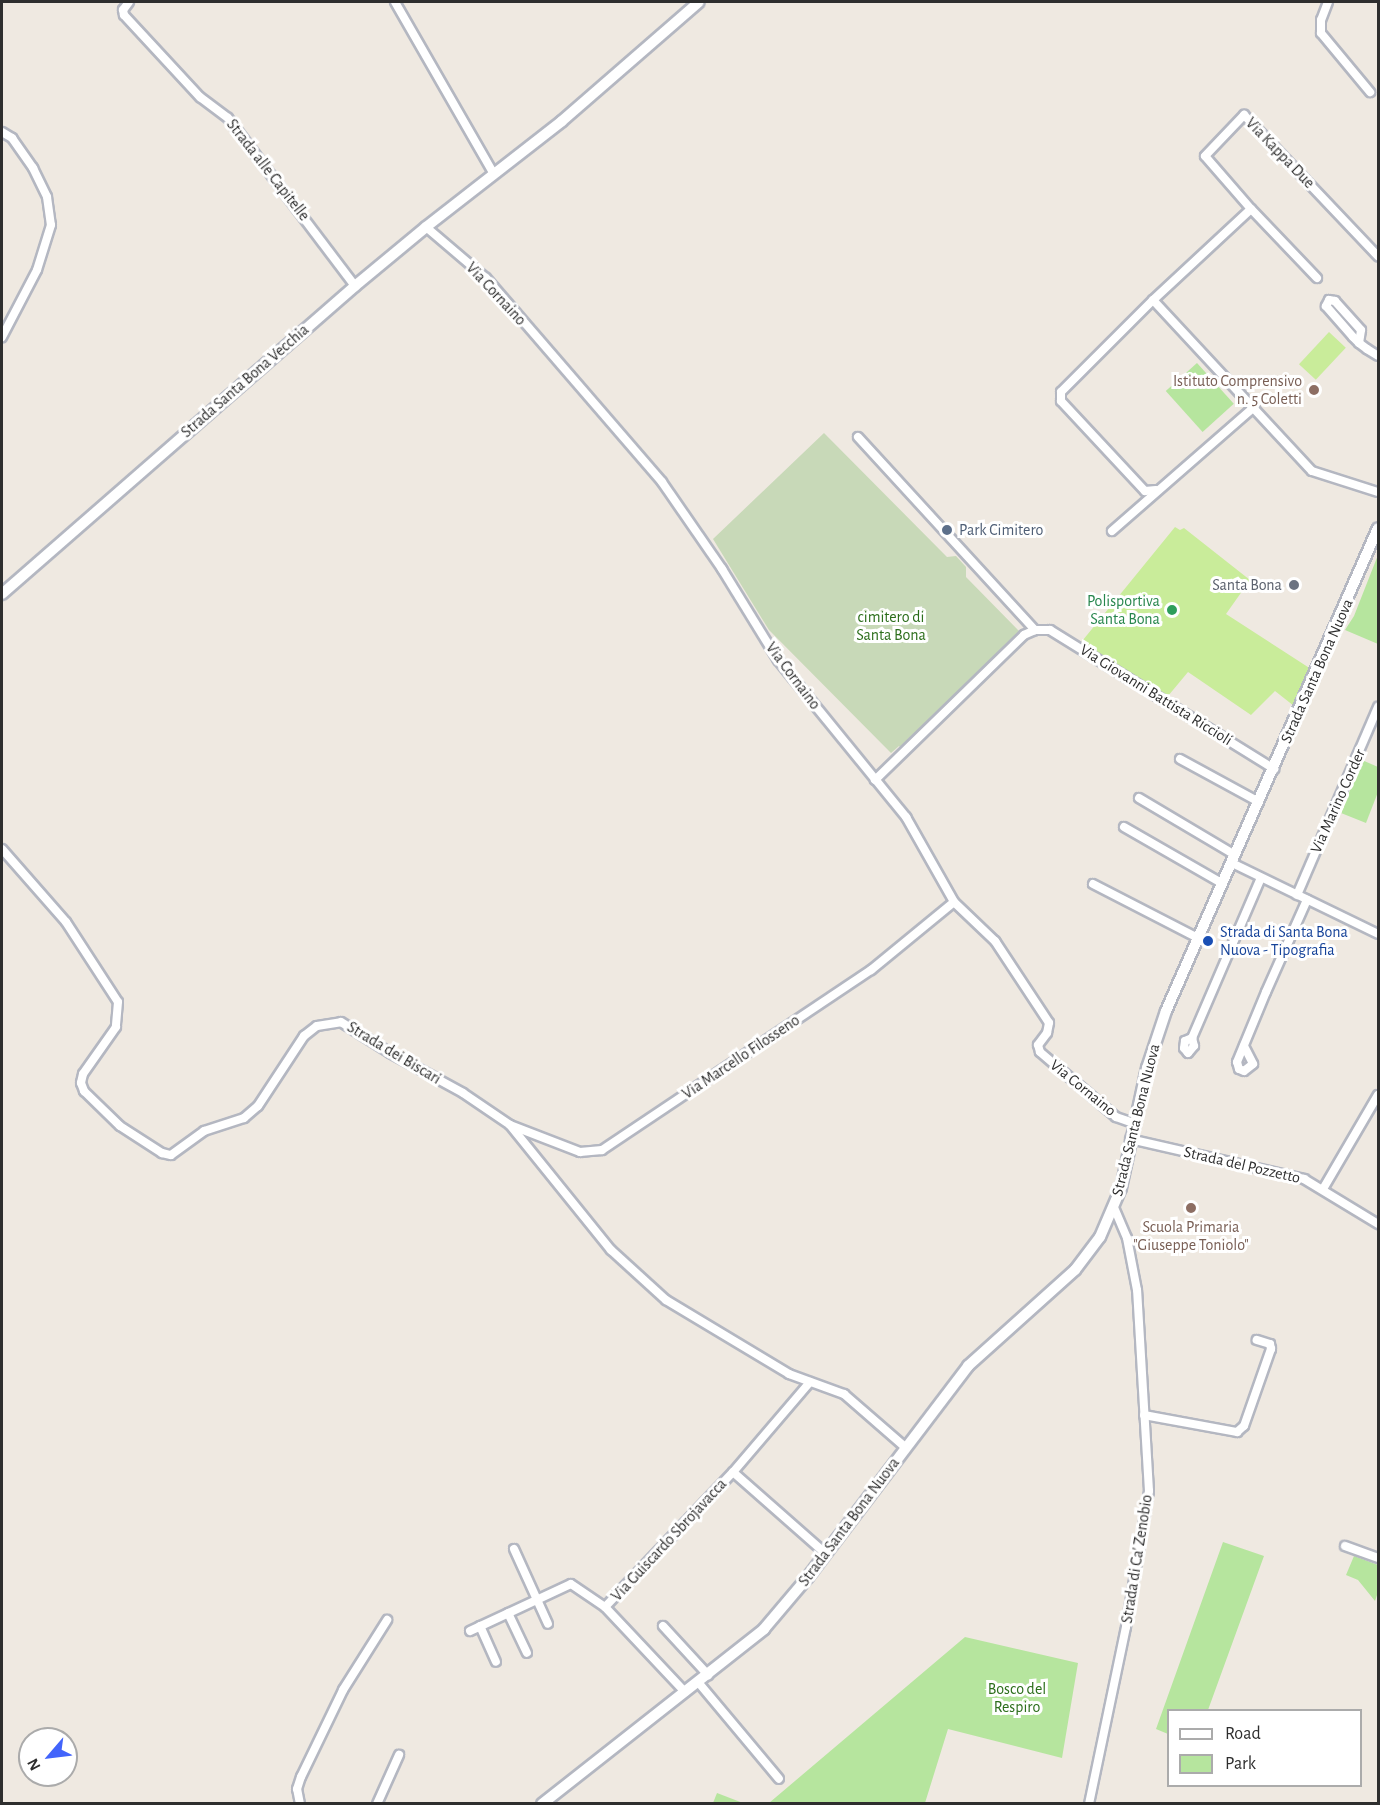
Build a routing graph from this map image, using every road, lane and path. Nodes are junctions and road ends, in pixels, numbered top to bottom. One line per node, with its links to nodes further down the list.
1 (129, 2): 12 (street, Strada alle Capitelle)
2 (395, 2): 7 (street)
3 (699, 2): 7 (street, Strada Santa Bona Vecchia)
4 (1328, 2): 5 (street)
5 (1370, 92)
6 (2, 132): 14 (street)
7 (494, 174): 9 (street, Strada Santa Bona Vecchia)
8 (1251, 209): 10 (street, Via Kappa Due); 11 (street); 13 (street)
9 (426, 227): 12 (street, Strada Santa Bona Vecchia); 28 (street, Via Cornaino)
10 (1378, 256)
11 (1317, 278)
12 (355, 286): 23 (street, Strada Santa Bona Vecchia)
13 (1153, 300): 17 (street); 19 (street)
14 (2, 337)
15 (1359, 343): 15 (street); 16 (street)
16 (1378, 356)
17 (1254, 407): 19 (street); 20 (street)
18 (858, 437): 24 (street)
19 (1156, 490): 22 (street)
20 (1378, 492)
21 (1378, 528): 27 (street, Strada Santa Bona Nuova)
22 (1112, 531)
23 (2, 594)
24 (1035, 630): 27 (street, Via Giovanni Battista Riccioli); 28 (street)
25 (1378, 707): 37 (street, Via Marino Corder)
26 (1180, 759): 30 (street)
27 (1274, 769): 30 (street, Strada Santa Bona Nuova)
28 (875, 780): 39 (street, Via Cornaino)
29 (1138, 798): 33 (street)
30 (1259, 802): 33 (street, Strada Santa Bona Nuova)
31 (1124, 827): 36 (street)
32 (2, 849): 46 (street, Strada dei Biscari)
33 (1233, 859): 34 (street); 36 (street, Strada Santa Bona Nuova)
34 (1262, 878): 37 (street); 42 (street)
35 (1093, 884): 41 (street)
36 (1222, 884): 41 (street, Strada Santa Bona Nuova)
37 (1297, 895): 38 (street)
38 (1307, 900): 40 (street); 43 (street)
39 (954, 902): 45 (street, Via Cornaino); 46 (street, Via Marcello Filosseno)
40 (1378, 934)
41 (1198, 938): 45 (street, Strada Santa Bona Nuova)
42 (1192, 1038)
43 (1244, 1046)
44 (1378, 1095): 48 (street)
45 (1133, 1123): 47 (street, Strada Santa Bona Nuova)
46 (510, 1125): 52 (street, Strada dei Biscari)
47 (1130, 1140): 48 (street, Strada del Pozzetto); 49 (street, Strada Santa Bona Nuova)
48 (1323, 1189): 50 (street, Strada del Pozzetto)
49 (1114, 1207): 53 (street, Strada di Ca' Zenobio); 54 (street, Strada Santa Bona Nuova)
50 (1378, 1224)
51 (1257, 1340): 53 (street)
52 (810, 1382): 54 (street, Strada dei Biscari); 55 (street, Via Guiscardo Sbrojavacca)
53 (1144, 1414): 78 (street, Strada di Ca' Zenobio)
54 (905, 1447): 58 (street, Strada Santa Bona Nuova)
55 (733, 1472): 58 (street, Via Guiscardo Sbrojavacca); 61 (street, Via Guiscardo Sbrojavacca)
56 (1345, 1546): 59 (street)
57 (514, 1549): 60 (street)
58 (825, 1553): 70 (street, Strada Santa Bona Nuova)
59 (1378, 1558)
60 (537, 1600): 61 (street); 62 (street); 64 (street)
61 (606, 1607): 72 (street)
62 (508, 1613): 65 (street); 68 (street)
63 (387, 1620): 75 (street)
64 (548, 1624)
65 (480, 1626): 67 (street); 69 (street)
66 (663, 1626): 70 (street)
67 (470, 1631)
68 (527, 1653)
69 (496, 1662)
70 (708, 1675): 71 (street, Strada Santa Bona Nuova)
71 (698, 1682): 72 (street, Strada Santa Bona Nuova); 74 (street)
72 (685, 1692): 77 (street, Strada Santa Bona Nuova)
73 (399, 1755): 76 (street)
74 (779, 1779)
75 (300, 1803)
76 (377, 1803)
77 (542, 1803)
78 (1089, 1803)

